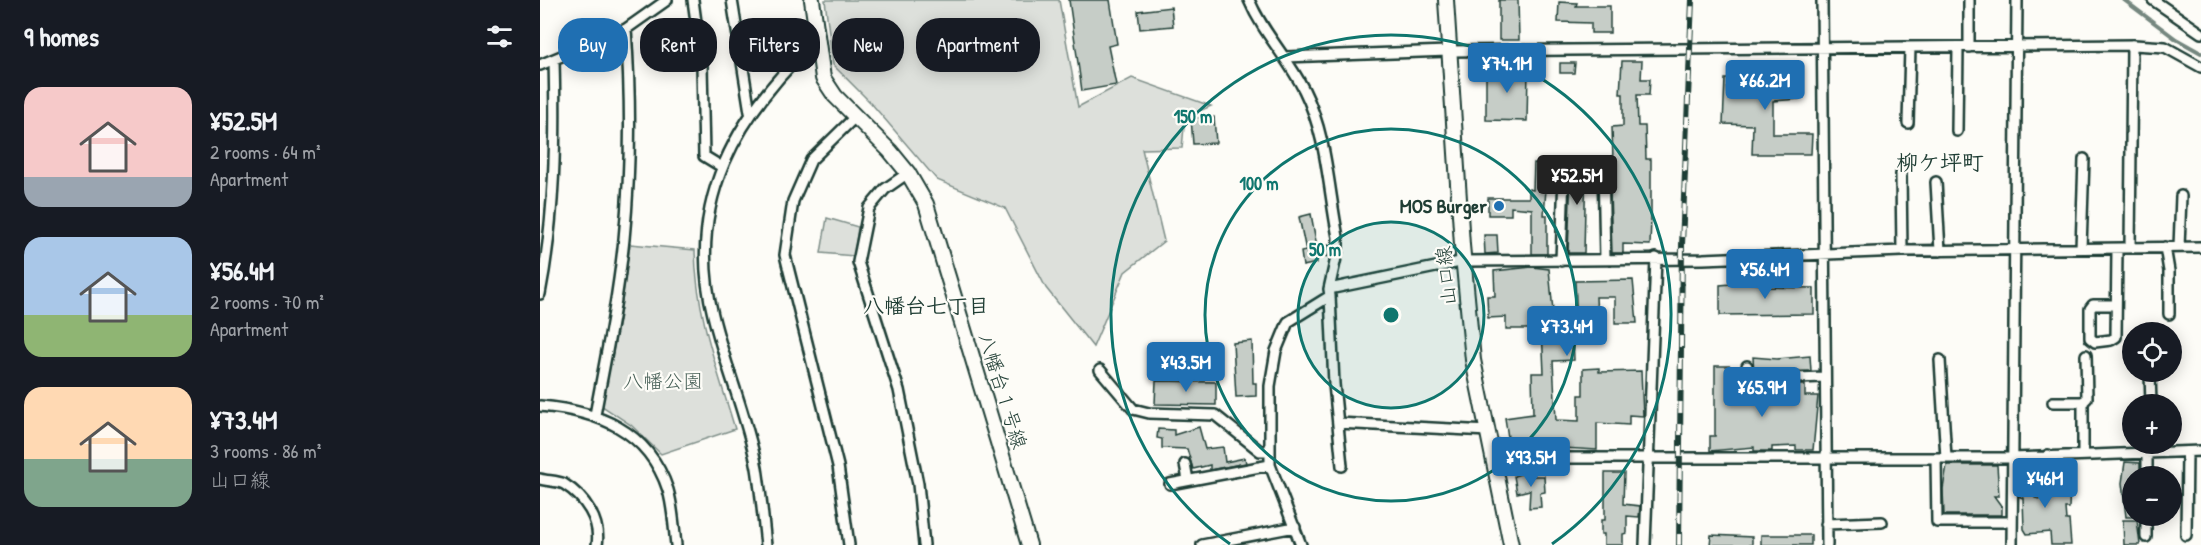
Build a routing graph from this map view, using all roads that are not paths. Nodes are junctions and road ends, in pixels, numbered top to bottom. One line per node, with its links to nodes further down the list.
1 (667, 0): 12 (street)
2 (693, 0): 35 (street)
3 (732, 0): 29 (street)
4 (812, 0): 11 (street, 八幡台１号線)
5 (1249, 0): 21 (street)
6 (1446, 0): 20 (street, 山口線)
7 (1822, 0): 15 (street)
8 (1969, 0): 18 (street)
9 (2017, 0): 19 (street)
10 (2153, 0): 13 (street)
11 (814, 18)
12 (628, 28)
13 (2201, 33)
14 (2132, 45): 19 (street); 27 (street); 46 (street)
15 (1824, 47): 16 (street); 20 (street); 50 (street)
16 (1910, 47): 17 (street); 31 (street)
17 (1958, 47): 18 (street); 32 (street)
18 (1969, 47): 19 (street)
19 (2017, 47): 49 (street)
20 (1448, 51): 21 (street); 53 (street, 山口線)
21 (1285, 57): 55 (street)
22 (558, 58): 23 (street)
23 (554, 60): 26 (street); 56 (street)
24 (628, 62): 67 (street)
25 (820, 62): 30 (street, 八幡台１号線)
26 (540, 64)
27 (2201, 67)
28 (783, 72): 29 (street)
29 (750, 112): 35 (street)
30 (856, 116): 36 (street, 八幡台１号線); 99 (street)
31 (1908, 123)
32 (1957, 131)
33 (2084, 159): 43 (street)
34 (1603, 166): 52 (street)
35 (722, 167): 98 (street)
36 (908, 173): 100 (street); 101 (street, 八幡台１号線)
37 (1564, 174): 54 (street)
38 (1901, 174): 47 (street)
39 (1936, 182): 48 (street)
40 (2181, 196): 42 (street)
41 (2164, 247): 42 (street); 46 (street); 58 (street)
42 (2179, 247): 44 (street)
43 (2080, 248): 45 (street); 49 (street)
44 (2201, 248)
45 (2117, 249): 46 (street); 57 (street)
46 (2130, 249)
47 (1902, 251): 48 (street); 50 (street)
48 (1940, 251): 49 (street)
49 (2014, 251): 80 (street)
50 (1825, 253): 51 (street); 63 (street)
51 (1656, 258): 52 (street); 77 (street)
52 (1605, 259): 54 (street)
53 (1465, 261): 54 (street); 55 (street); 69 (street, 山口線)
54 (1561, 261)
55 (1330, 292): 68 (street); 70 (street)
56 (540, 294)
57 (2116, 305): 57 (street)
58 (2169, 314)
59 (2086, 355): 65 (street)
60 (1940, 360): 79 (street)
61 (1747, 366): 63 (street)
62 (1101, 370): 70 (street)
63 (1824, 377): 81 (street)
64 (2053, 402): 65 (street)
65 (2083, 402): 75 (street)
66 (540, 406): 67 (street)
67 (595, 415): 97 (street)
68 (1338, 423): 69 (street); 84 (street)
69 (1488, 431): 78 (street, 山口線)
70 (1270, 451): 83 (street)
71 (2122, 451): 75 (street)
72 (2201, 451): 74 (street)
73 (2182, 452): 74 (street)
74 (2187, 452): 94 (street)
75 (2083, 453): 76 (street)
76 (2048, 455): 80 (street); 88 (street)
77 (1648, 457): 78 (street); 81 (street); 105 (street)
78 (1493, 458): 104 (street, 山口線)
79 (1941, 458): 80 (street); 81 (street); 90 (street)
80 (2012, 458): 90 (street)
81 (1827, 459): 91 (street)
82 (1185, 464): 86 (street)
83 (1270, 465): 86 (street); 93 (street)
84 (1342, 466)
85 (540, 479): 96 (street)
86 (1188, 480): 87 (street)
87 (1170, 484)
88 (2047, 494)
89 (1882, 522): 91 (street)
90 (2012, 522): 107 (street)
91 (1826, 525): 106 (street)
92 (2146, 526): 95 (street)
93 (1295, 527): 102 (street); 103 (street)
94 (2186, 535)
95 (2146, 537)
96 (597, 545)
97 (676, 545)
98 (766, 545)
99 (849, 545)
100 (924, 545)
101 (1029, 545)
102 (1202, 545)
103 (1301, 545)
104 (1511, 545)
105 (1645, 545)
106 (1827, 545)
107 (2012, 545)

